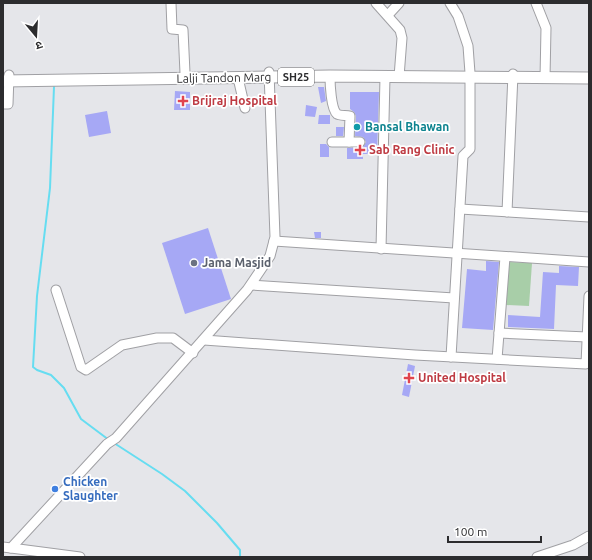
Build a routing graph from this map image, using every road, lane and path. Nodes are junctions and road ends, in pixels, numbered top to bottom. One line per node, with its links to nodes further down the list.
1 (171, 3): 7 (street)
2 (376, 3): 6 (street)
3 (398, 3): 6 (street)
4 (536, 3): 14 (street)
5 (454, 4): 10 (street)
6 (388, 15): 9 (street)
7 (185, 73): 8 (main road, Lalji Tandon Marg / SH25); 15 (main road, Lalji Tandon Marg / SH25)
8 (270, 75): 9 (main road, Lalji Tandon Marg / SH25); 12 (main road, Lalji Tandon Marg / SH25); 18 (main road, Lalji Tandon Marg / SH25); 28 (street)
9 (399, 75): 10 (main road, Lalji Tandon Marg / SH25); 16 (main road, Lalji Tandon Marg / SH25)
10 (470, 75): 13 (main road, Lalji Tandon Marg / SH25); 25 (street)
11 (589, 75): 14 (main road, Lalji Tandon Marg / SH25)
12 (330, 76): 16 (main road, Lalji Tandon Marg / SH25); 23 (street)
13 (512, 76): 14 (main road, Lalji Tandon Marg / SH25); 26 (street)
14 (545, 76): 19 (main road, Lalji Tandon Marg / SH25)
15 (119, 77): 17 (main road, Lalji Tandon Marg / SH25); 18 (main road, Lalji Tandon Marg / SH25)
16 (385, 77): 29 (street)
17 (6, 78): 20 (street)
18 (238, 78): 21 (street)
19 (589, 78)
20 (3, 104)
21 (245, 108)
22 (332, 142): 23 (street)
23 (349, 142): 24 (street)
24 (360, 142)
25 (460, 209): 26 (street); 30 (street)
26 (507, 212): 27 (street)
27 (589, 217)
28 (274, 241): 29 (street); 33 (street)
29 (381, 248): 30 (street)
30 (457, 253): 31 (street); 36 (street)
31 (505, 256): 32 (street); 37 (street)
32 (589, 262)
33 (251, 285): 36 (street); 39 (street)
34 (56, 290): 40 (street)
35 (589, 296): 38 (street)
36 (454, 298): 41 (street)
37 (499, 333): 38 (street); 42 (street)
38 (587, 337): 42 (street)
39 (204, 340): 40 (street); 41 (street)
40 (193, 353): 44 (street)
41 (451, 357): 42 (street)
42 (497, 359)
43 (589, 536): 46 (street)
44 (7, 547): 45 (street)
45 (80, 557)
46 (537, 557)

